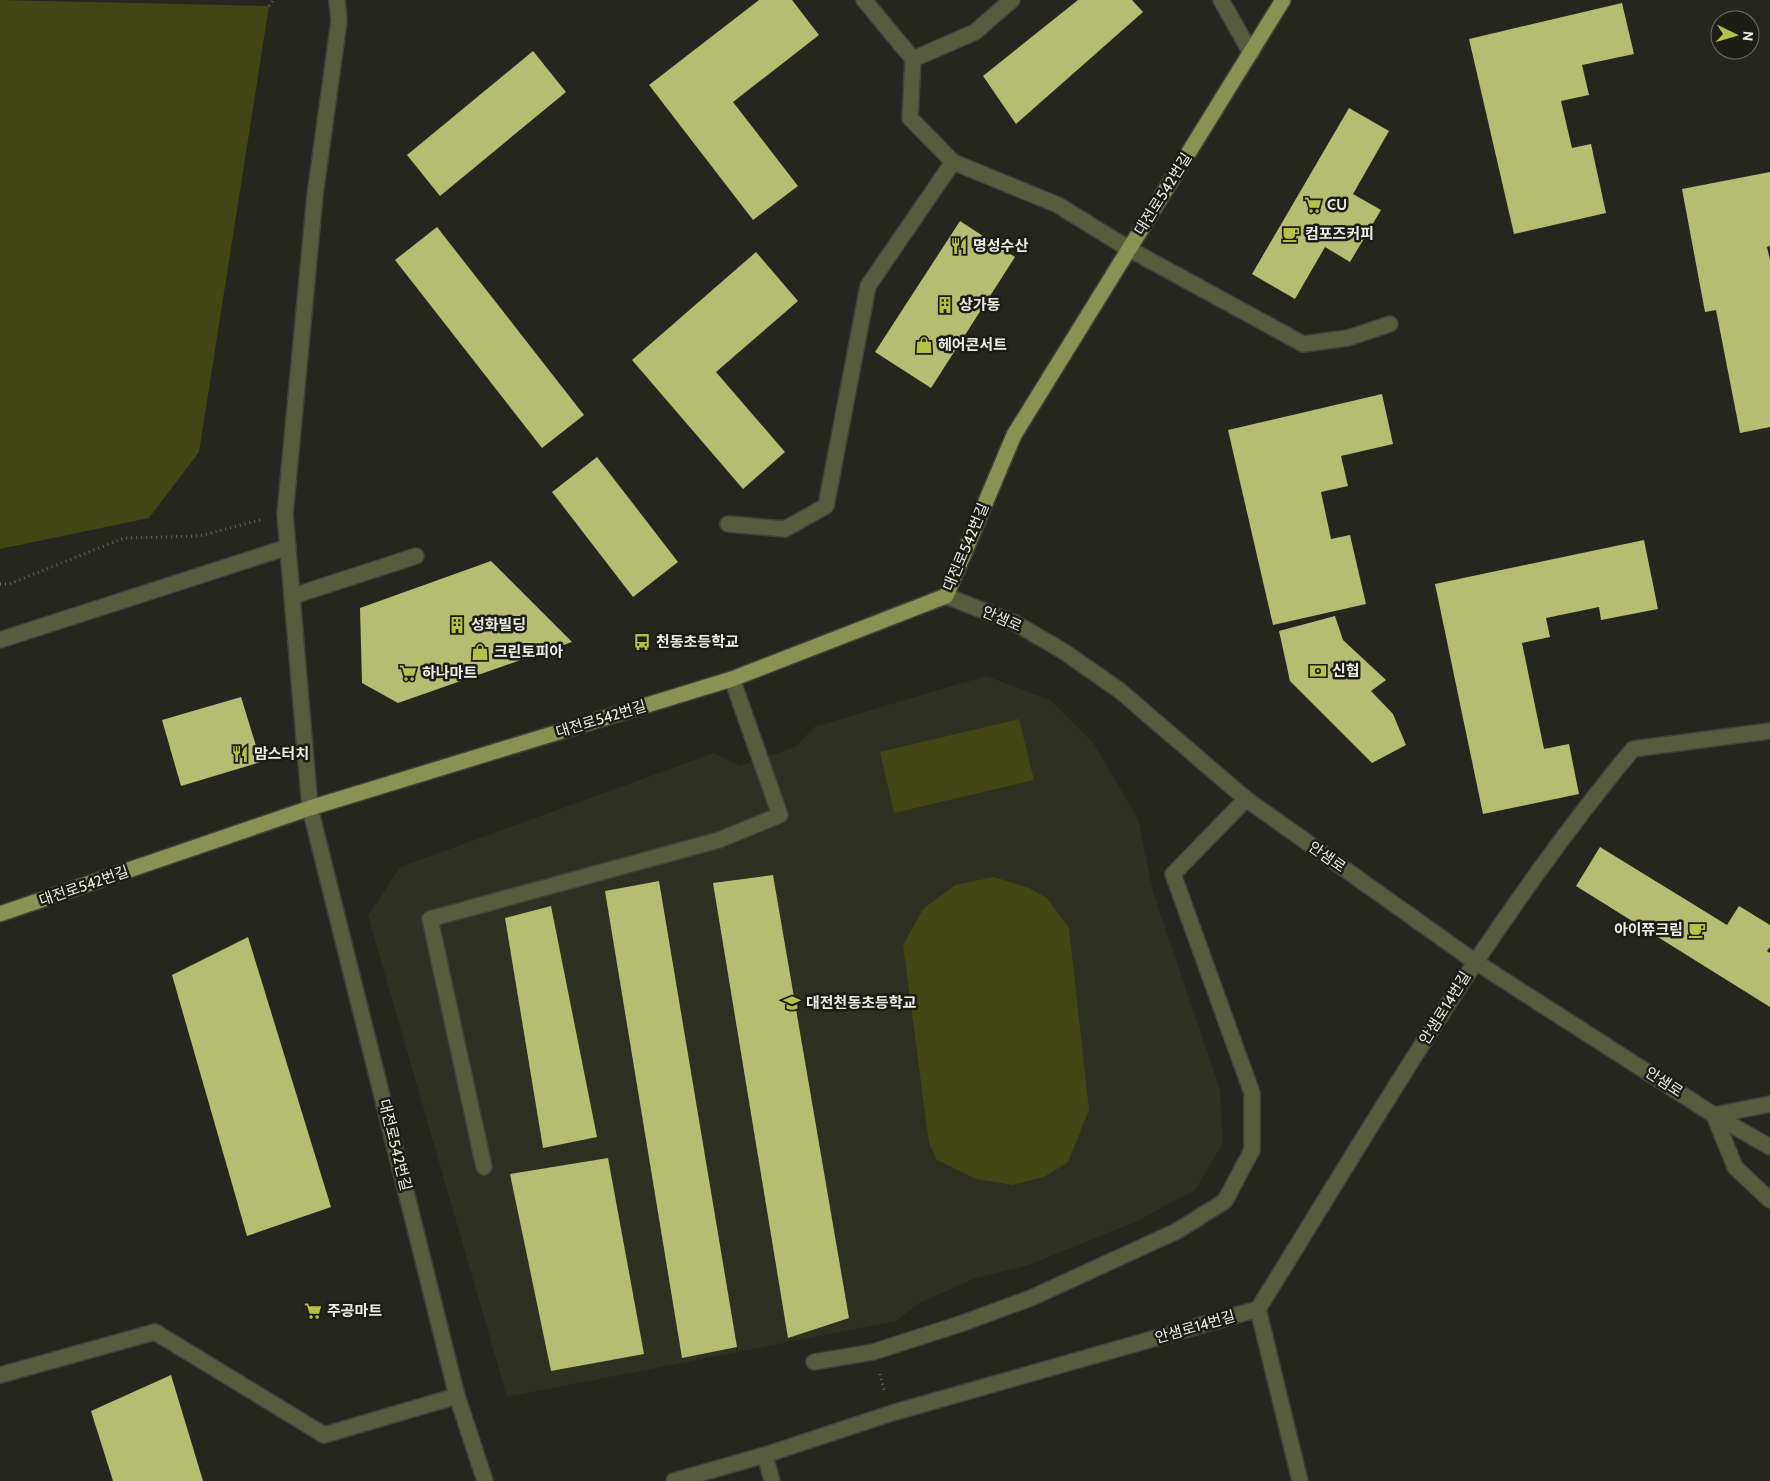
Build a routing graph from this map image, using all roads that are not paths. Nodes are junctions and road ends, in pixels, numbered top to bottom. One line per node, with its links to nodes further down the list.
1 (337, 0): 12 (street)
2 (864, 0): 7 (street)
3 (1012, 0): 7 (street)
4 (1221, 0): 6 (street)
5 (1284, 0): 6 (main road, 대전로542번길)
6 (1251, 53): 9 (main road, 대전로542번길)
7 (912, 59): 8 (street)
8 (953, 162): 9 (street); 11 (street)
9 (1129, 249): 10 (street); 15 (main road, 대전로542번길)
10 (1390, 324)
11 (728, 524)
12 (288, 547): 14 (street); 16 (street)
13 (416, 556): 14 (street)
14 (293, 596): 20 (street)
15 (946, 596): 17 (main road, 대전로542번길); 19 (street, 안샘로)
16 (0, 640)
17 (732, 679): 20 (main road, 대전로542번길); 26 (street)
18 (1770, 731): 22 (street, 안샘로14번길)
19 (1246, 799): 22 (street, 안샘로); 29 (street)
20 (310, 808): 21 (main road, 대전로542번길); 31 (street, 대전로542번길)
21 (0, 914)
22 (1474, 961): 24 (street, 안샘로); 28 (street, 안샘로14번길)
23 (1770, 1104): 24 (street)
24 (1714, 1114): 25 (street, 안샘로); 27 (street)
25 (1770, 1147)
26 (484, 1167)
27 (1770, 1200)
28 (1258, 1309): 32 (street, 안샘로14번길); 37 (street)
29 (814, 1362)
30 (0, 1375): 31 (street)
31 (457, 1396): 34 (street, 대전로542번길)
32 (765, 1455): 33 (street); 36 (street)
33 (704, 1477): 35 (street)
34 (485, 1481)
35 (674, 1481)
36 (772, 1481)
37 (1300, 1481)

